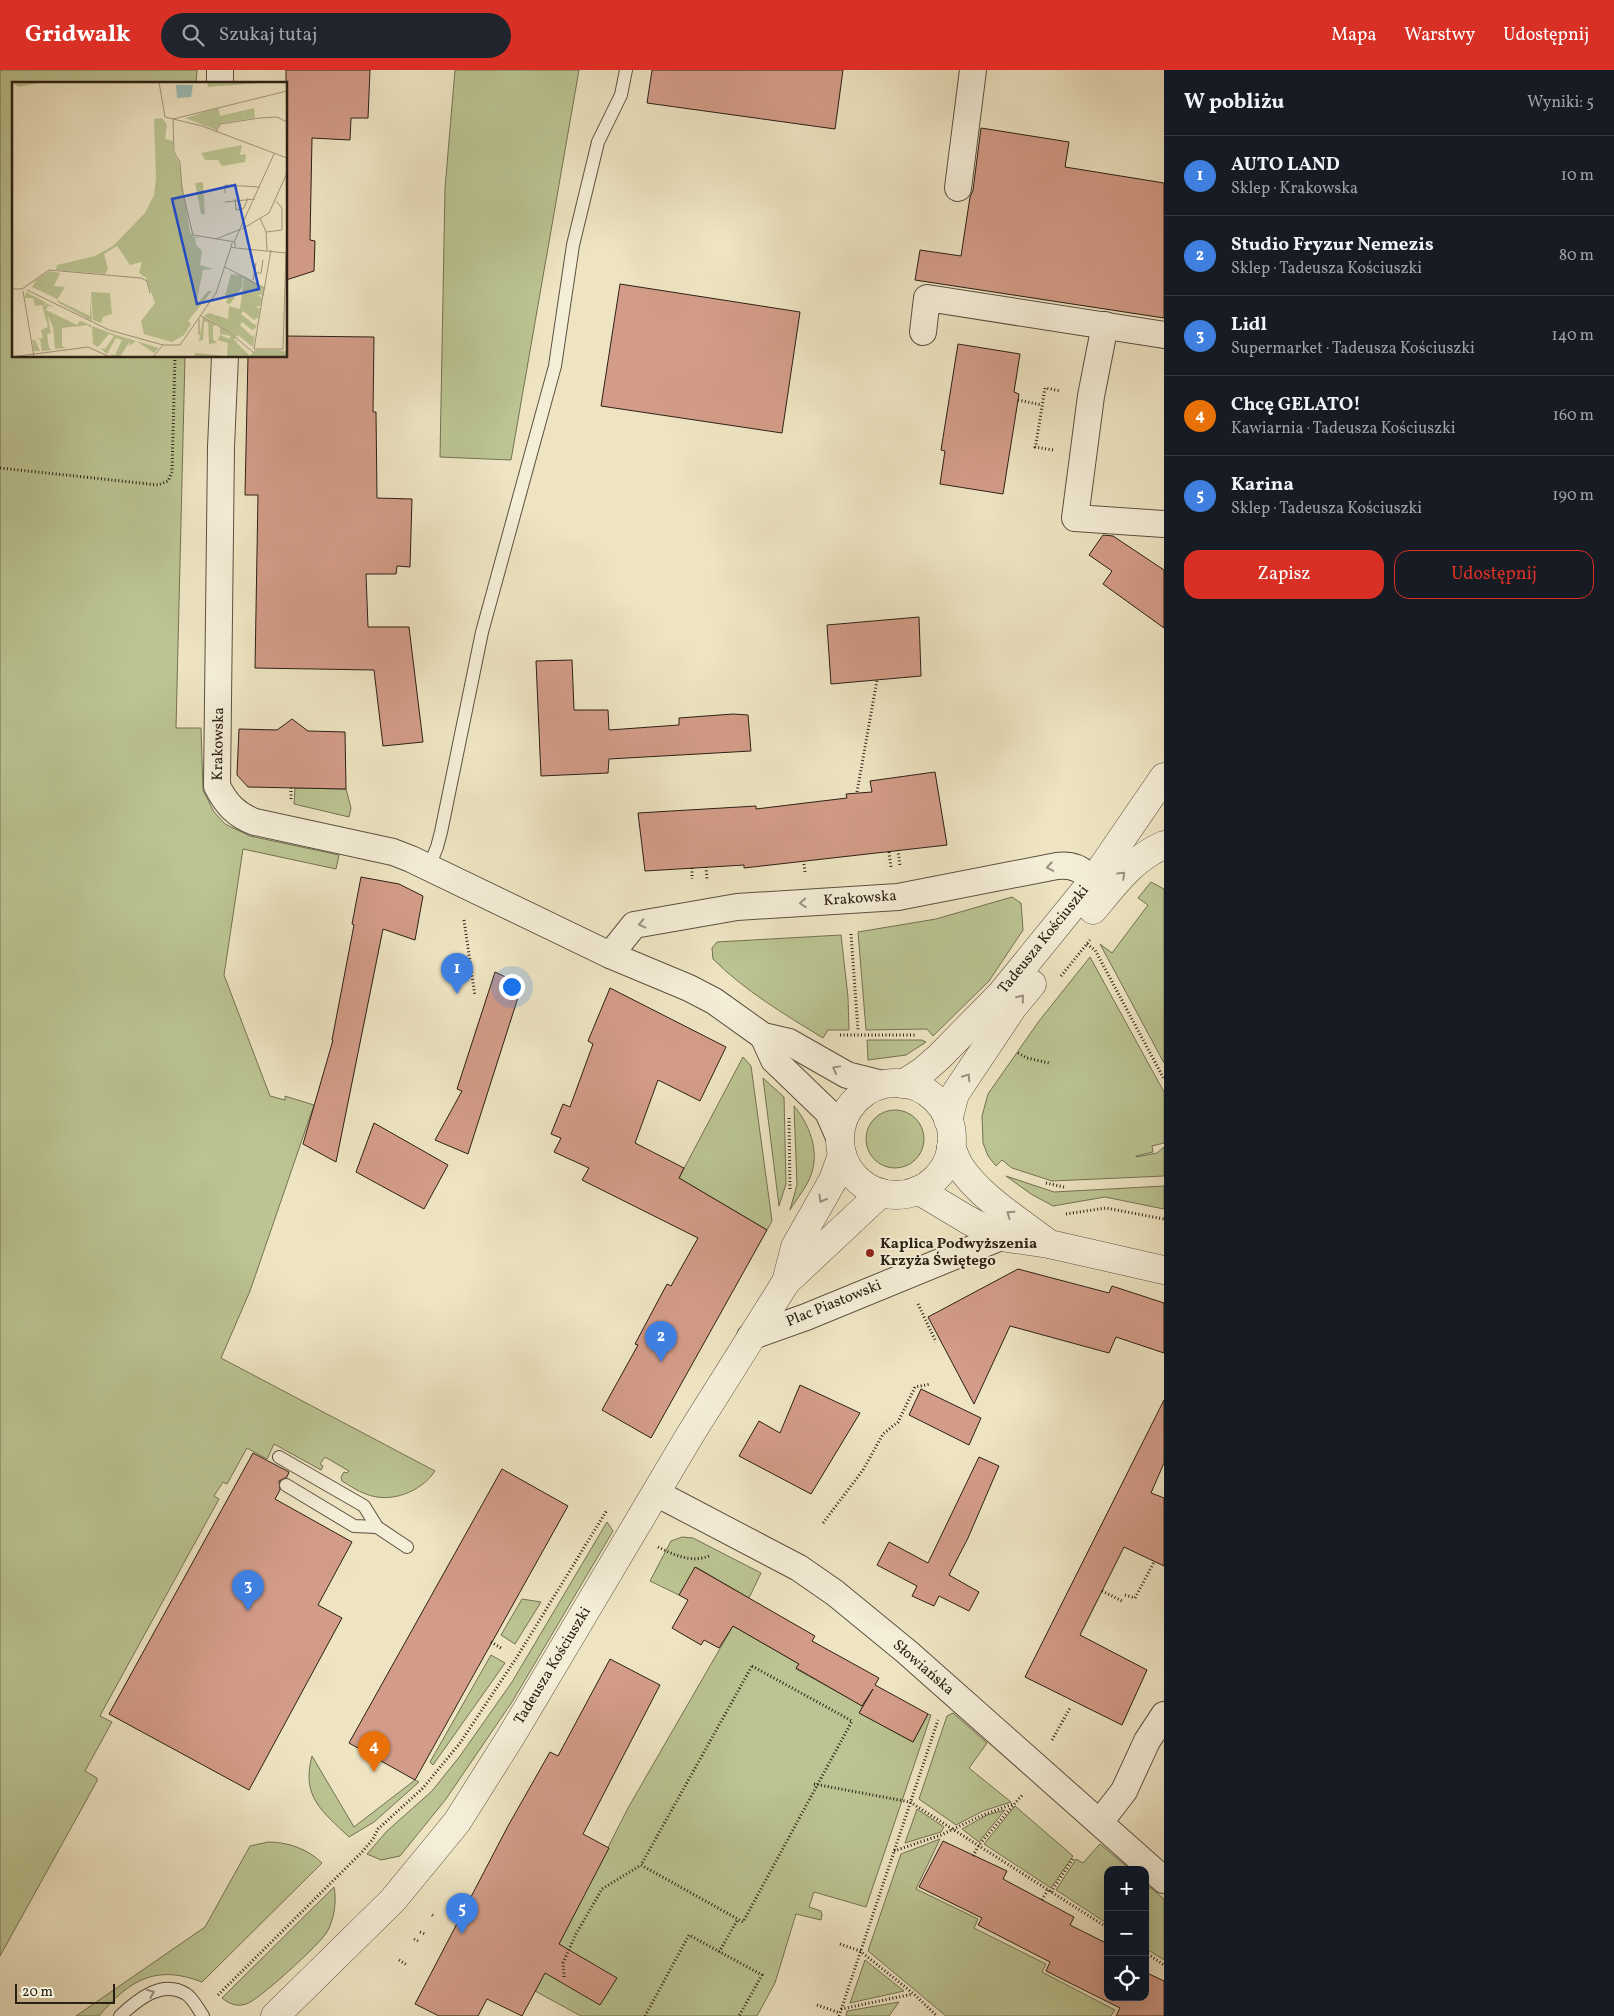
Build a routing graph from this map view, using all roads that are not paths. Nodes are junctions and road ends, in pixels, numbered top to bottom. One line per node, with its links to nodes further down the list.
1 (626, 70): 11 (lane)
2 (973, 70): 3 (street)
3 (958, 188)
4 (1105, 325): 5 (street); 6 (street); 8 (street)
5 (923, 332)
6 (1164, 334)
7 (224, 358): 11 (street, Krakowska)
8 (1164, 524)
9 (1164, 777): 12 (street, Tadeusza Kościuszki)
10 (1164, 845): 12 (street, one-way to 10)
11 (429, 867): 13 (street, Krakowska)
12 (1094, 894): 13 (street, Krakowska, one-way to 13); 15 (street, Tadeusza Kościuszki); 16 (street, Tadeusza Kościuszki, one-way to 12)
13 (610, 955): 14 (street, Krakowska)
14 (763, 1036): 15 (street, Krakowska, one-way to 14); 17 (street)
15 (893, 1084): 16 (street); 17 (street)
16 (948, 1120): 18 (street)
17 (841, 1146): 20 (street); 24 (street, Tadeusza Kościuszki, one-way to 24)
18 (952, 1147): 19 (street); 22 (street, one-way to 18)
19 (918, 1190): 20 (street); 21 (street)
20 (881, 1193): 24 (street, Tadeusza Kościuszki)
21 (1001, 1237): 22 (street); 25 (street, Plac Piastowski)
22 (1049, 1244): 23 (street)
23 (1164, 1270)
24 (786, 1282): 25 (street, Tadeusza Kościuszki)
25 (750, 1337): 28 (street, Tadeusza Kościuszki)
26 (279, 1457): 29 (lane)
27 (286, 1485): 29 (lane)
28 (656, 1493): 32 (street, Słowiańska); 36 (street, Tadeusza Kościuszki)
29 (376, 1527): 30 (lane)
30 (406, 1547)
31 (1164, 1715): 32 (street)
32 (1100, 1822): 33 (street, Słowiańska)
33 (1164, 1880)
34 (120, 2016): 35 (lane, one-way to 35)
35 (203, 2016)
36 (275, 2016)

